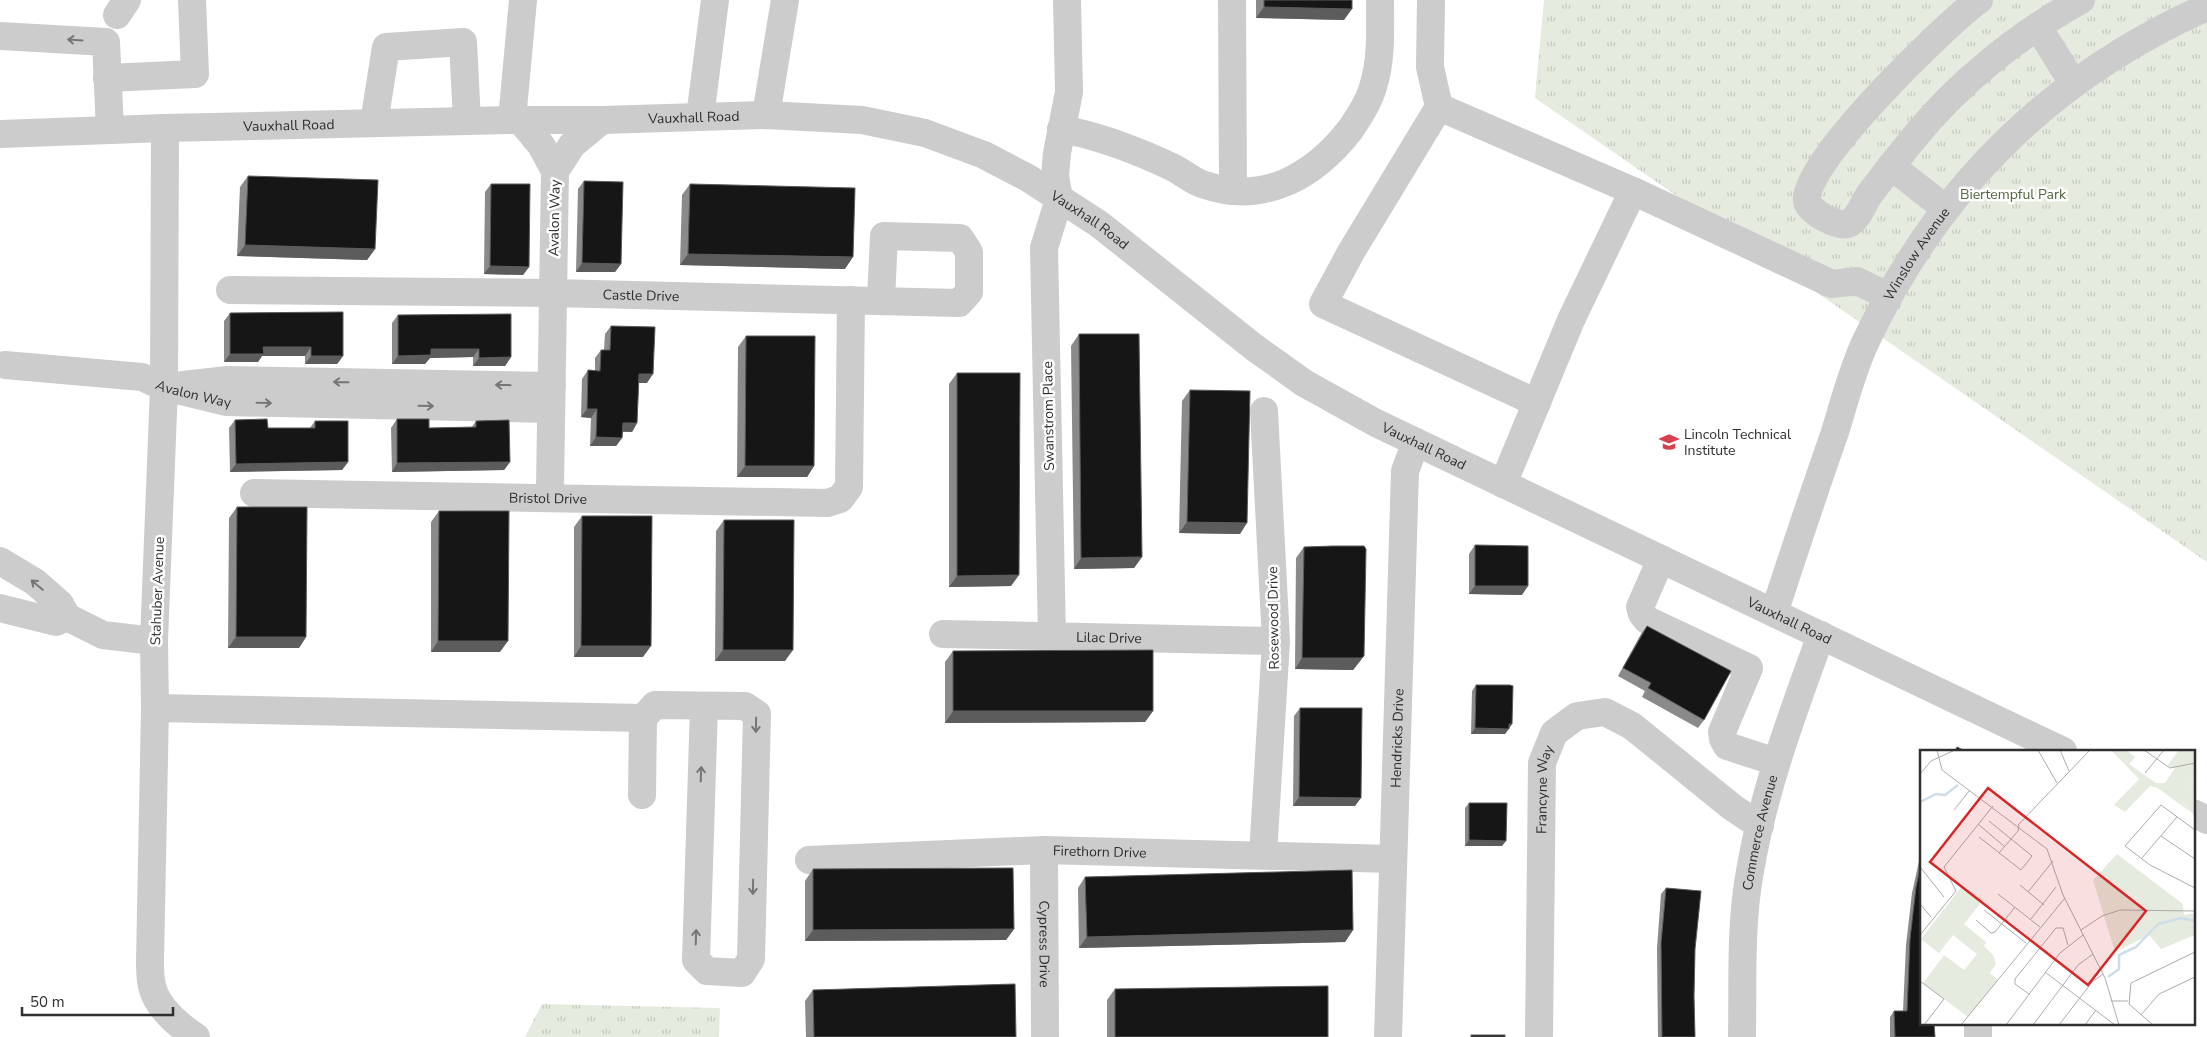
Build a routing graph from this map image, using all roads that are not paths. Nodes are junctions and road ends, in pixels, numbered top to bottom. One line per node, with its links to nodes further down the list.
1 (192, 0): 15 (street)
2 (523, 0): 20 (street)
3 (785, 0): 18 (street)
4 (1067, 0): 25 (street)
5 (1232, 0): 30 (street)
6 (1380, 0): 30 (street)
7 (1432, 0): 17 (street)
8 (1979, 0): 28 (street)
9 (2081, 0): 13 (street)
10 (2207, 7): 16 (street, Winslow Avenue)
11 (714, 10): 19 (street)
12 (116, 22): 14 (street, one-way to 14); 15 (street)
13 (2038, 27): 16 (street); 28 (street)
14 (0, 36)
15 (108, 78): 26 (street)
16 (2073, 83): 33 (street, Winslow Avenue)
17 (1439, 107): 31 (street); 42 (street)
18 (766, 115): 19 (street, Vauxhall Road); 32 (street, Vauxhall Road)
19 (700, 117): 21 (street, Vauxhall Road)
20 (516, 120): 21 (street, Vauxhall Road); 22 (street, Vauxhall Road); 29 (street, Avalon Way)
21 (602, 120): 29 (street, Avalon Way)
22 (467, 121): 23 (street, Vauxhall Road); 23 (street)
23 (374, 123): 24 (street, Vauxhall Road)
24 (165, 128): 26 (street, Vauxhall Road); 40 (street, Stahuber Avenue)
25 (1061, 129): 30 (street); 32 (street)
26 (110, 130): 27 (street, Vauxhall Road)
27 (0, 134)
28 (1892, 166): 33 (street)
29 (555, 171): 35 (street, Avalon Way)
30 (1233, 191)
31 (1633, 191): 36 (street); 42 (street)
32 (1059, 199): 44 (street, Vauxhall Road); 55 (street, Swanstrom Place)
33 (1946, 209): 36 (street, Winslow Avenue)
34 (230, 290): 35 (street, Castle Drive)
35 (553, 293): 37 (street, Castle Drive); 41 (street, Avalon Way)
36 (1888, 296): 51 (street, Winslow Avenue)
37 (851, 300): 38 (street, Castle Drive); 47 (street, Bristol Drive)
38 (881, 300)
39 (6, 365): 40 (street)
40 (164, 387): 41 (street, Avalon Way); 56 (street, Stahuber Avenue)
41 (552, 397): 47 (street, Avalon Way)
42 (1536, 403): 45 (street)
43 (1264, 411): 57 (street, Rosewood Drive)
44 (1416, 442): 45 (street, Vauxhall Road); 70 (street, Hendricks Drive)
45 (1503, 484): 48 (street, Vauxhall Road)
46 (254, 493): 47 (street, Bristol Drive)
47 (544, 498)
48 (1661, 559): 51 (street, Vauxhall Road); 63 (street)
49 (0, 561): 52 (street, one-way to 49)
50 (0, 608): 52 (street)
51 (1774, 613): 54 (street, Vauxhall Road)
52 (67, 617): 56 (street)
53 (943, 634): 55 (street, Lilac Drive)
54 (1821, 635): 61 (street, Vauxhall Road); 63 (street, Commerce Avenue)
55 (1052, 636): 57 (street, Lilac Drive)
56 (154, 641): 59 (street, Stahuber Avenue)
57 (1276, 641): 69 (street, Rosewood Drive)
58 (704, 706): 58 (street, one-way to 58); 60 (street)
59 (156, 708): 60 (street); 73 (street, Stahuber Avenue)
60 (643, 718): 64 (street)
61 (2034, 744): 62 (street, Vauxhall Road)
62 (2059, 750)
63 (1776, 762): 67 (street, Commerce Avenue)
64 (642, 795)
65 (2194, 814): 66 (street)
66 (2207, 820)
67 (1760, 826): 76 (street, Francyne Way); 77 (street, Commerce Avenue)
68 (1044, 850): 69 (street, Firethorn Drive); 71 (street, Firethorn Drive); 74 (street, Cypress Drive)
69 (1263, 855): 70 (street, Firethorn Drive)
70 (1392, 859): 75 (street, Hendricks Drive)
71 (809, 860)
72 (1978, 1024): 78 (street)
73 (196, 1037)
74 (1045, 1037)
75 (1388, 1037)
76 (1539, 1037)
77 (1742, 1037)
78 (1978, 1037)

